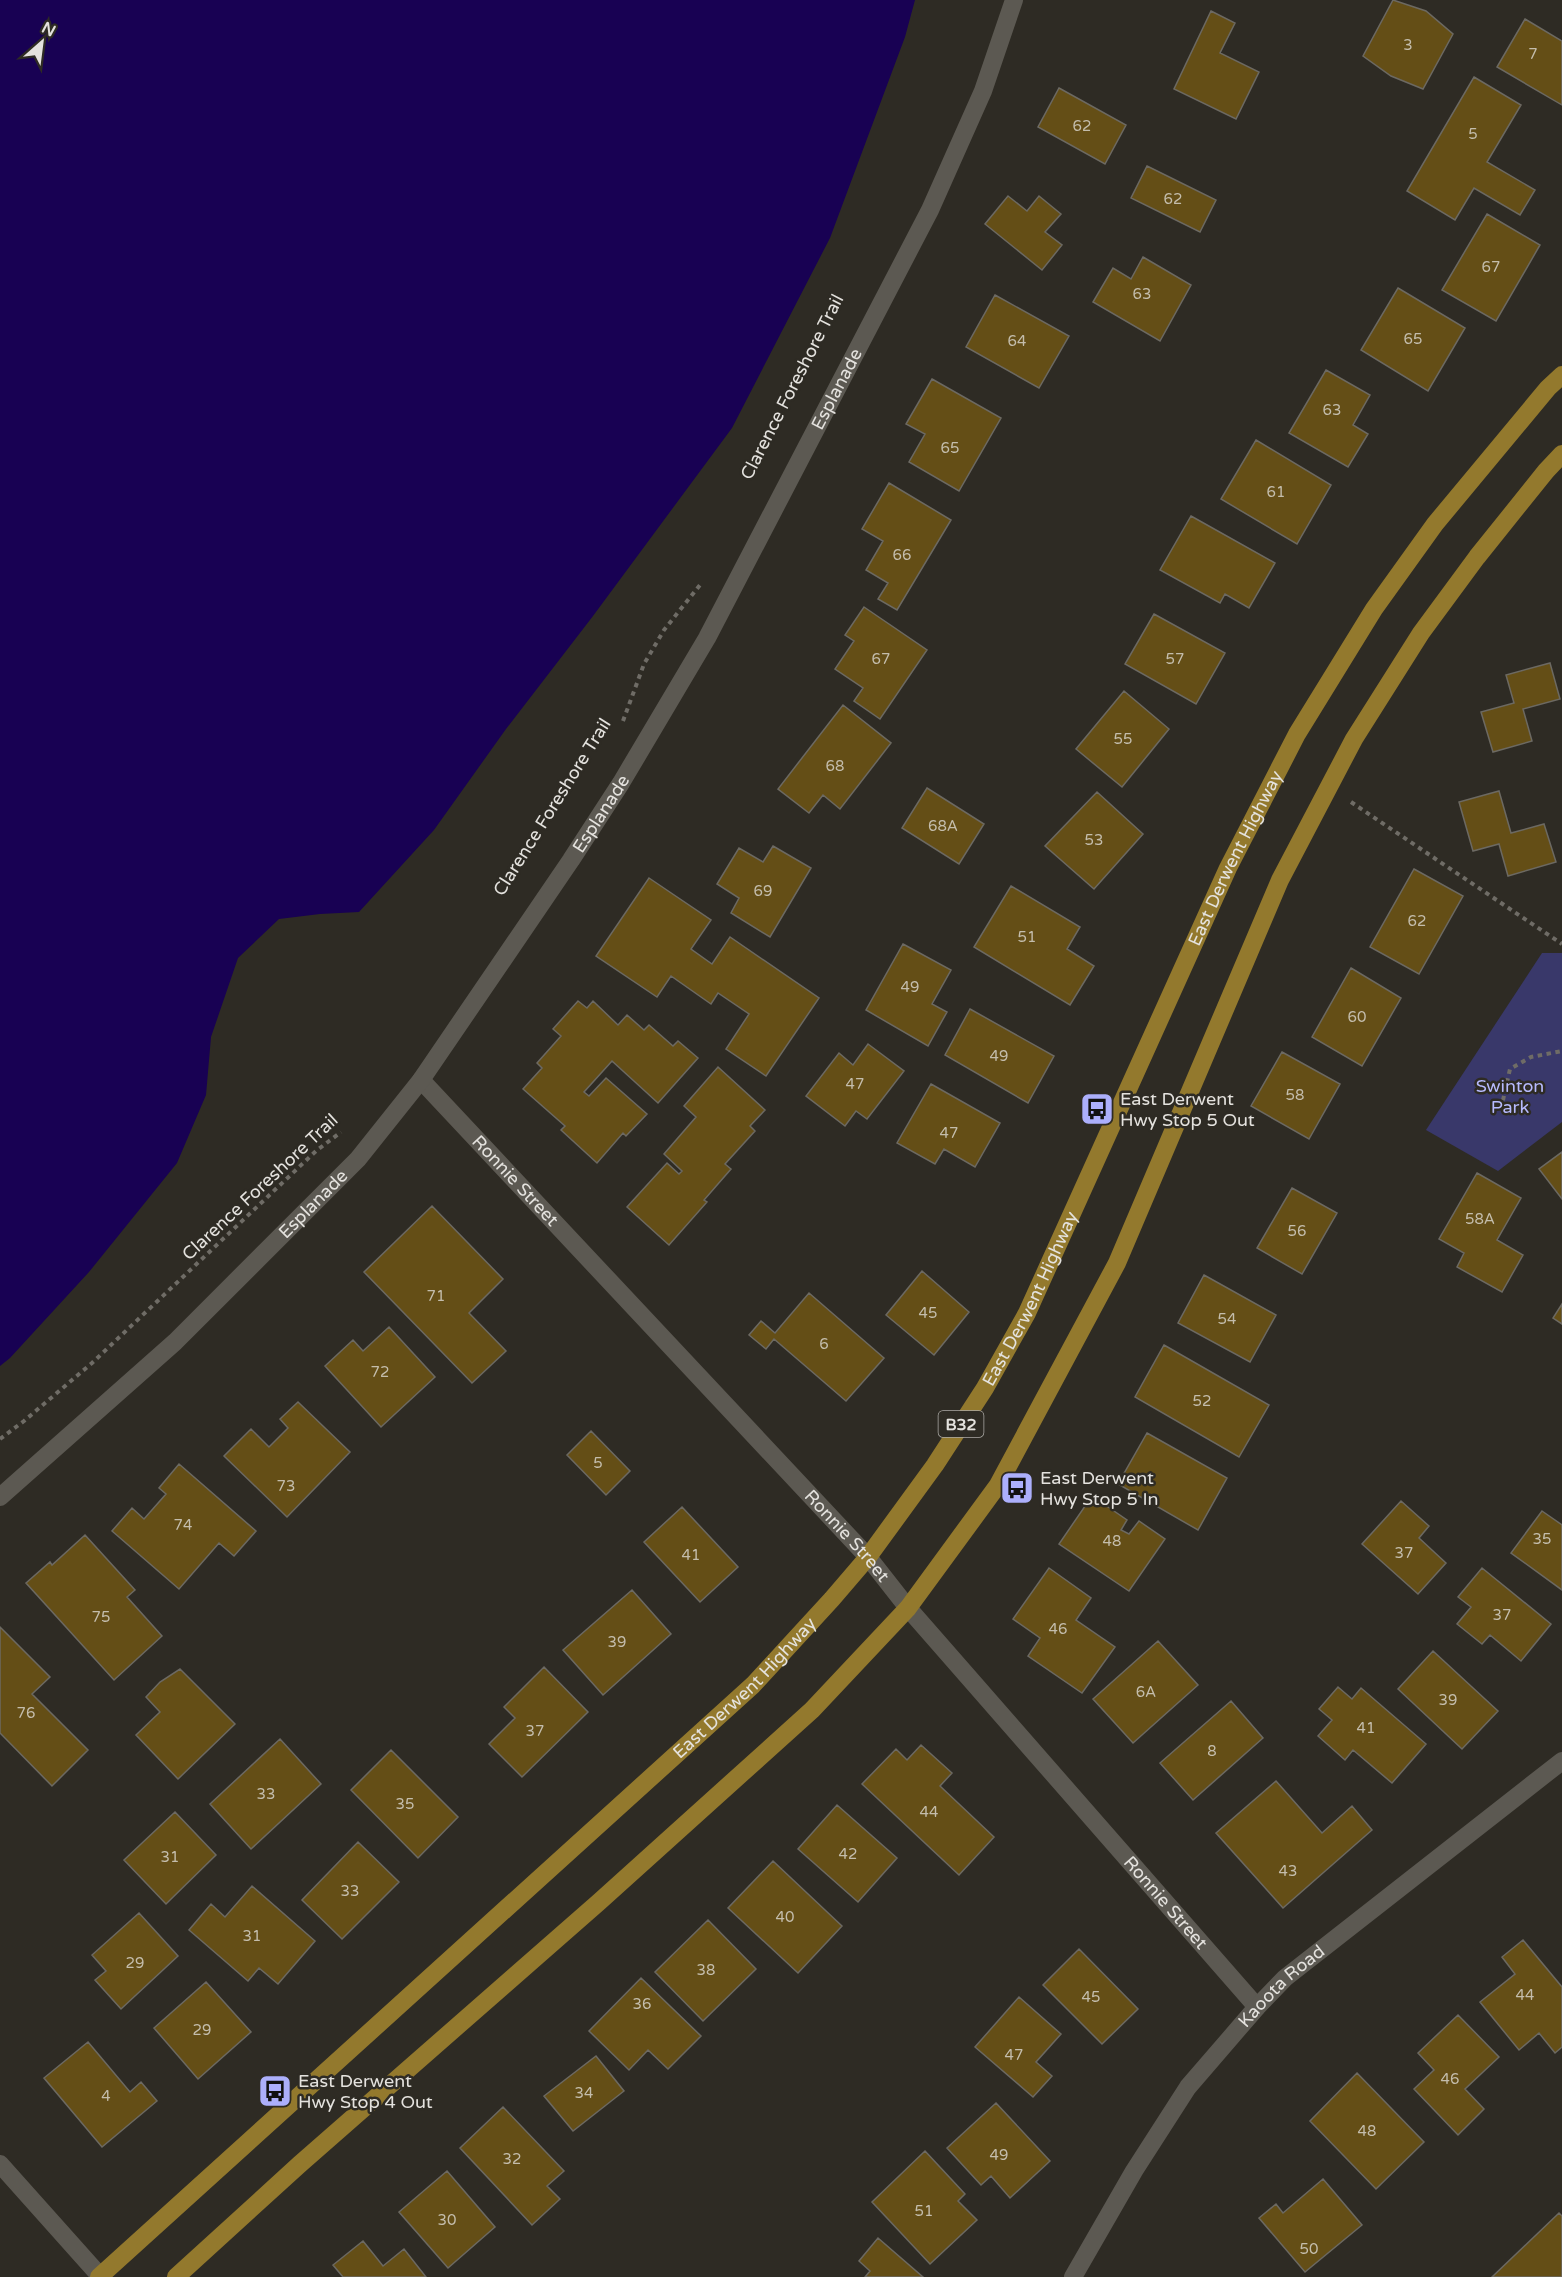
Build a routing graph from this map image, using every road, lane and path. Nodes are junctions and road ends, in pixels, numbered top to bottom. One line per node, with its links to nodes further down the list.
1 (1014, 0): 9 (street, Esplanade)
2 (1562, 375): 14 (main road, East Derwent Highway / B32)
3 (1562, 454): 6 (main road)
4 (702, 581): 5 (path, Clarence Foreshore Trail)
5 (618, 729)
6 (1328, 786): 7 (path); 15 (main road)
7 (1562, 944)
8 (1562, 1051): 10 (path)
9 (421, 1080): 13 (street, Esplanade); 14 (street, Ronnie Street)
10 (1501, 1109)
11 (344, 1129): 12 (path, Clarence Foreshore Trail)
12 (0, 1439)
13 (0, 1497)
14 (868, 1557): 15 (street, Ronnie Street); 19 (main road, East Derwent Highway / B32)
15 (908, 1608): 17 (street, Ronnie Street); 20 (main road)
16 (1562, 1761): 17 (street, Kaoota Road)
17 (1257, 2007): 21 (street, Kaoota Road)
18 (0, 2164): 19 (street)
19 (100, 2277)
20 (176, 2277)
21 (1073, 2277)

